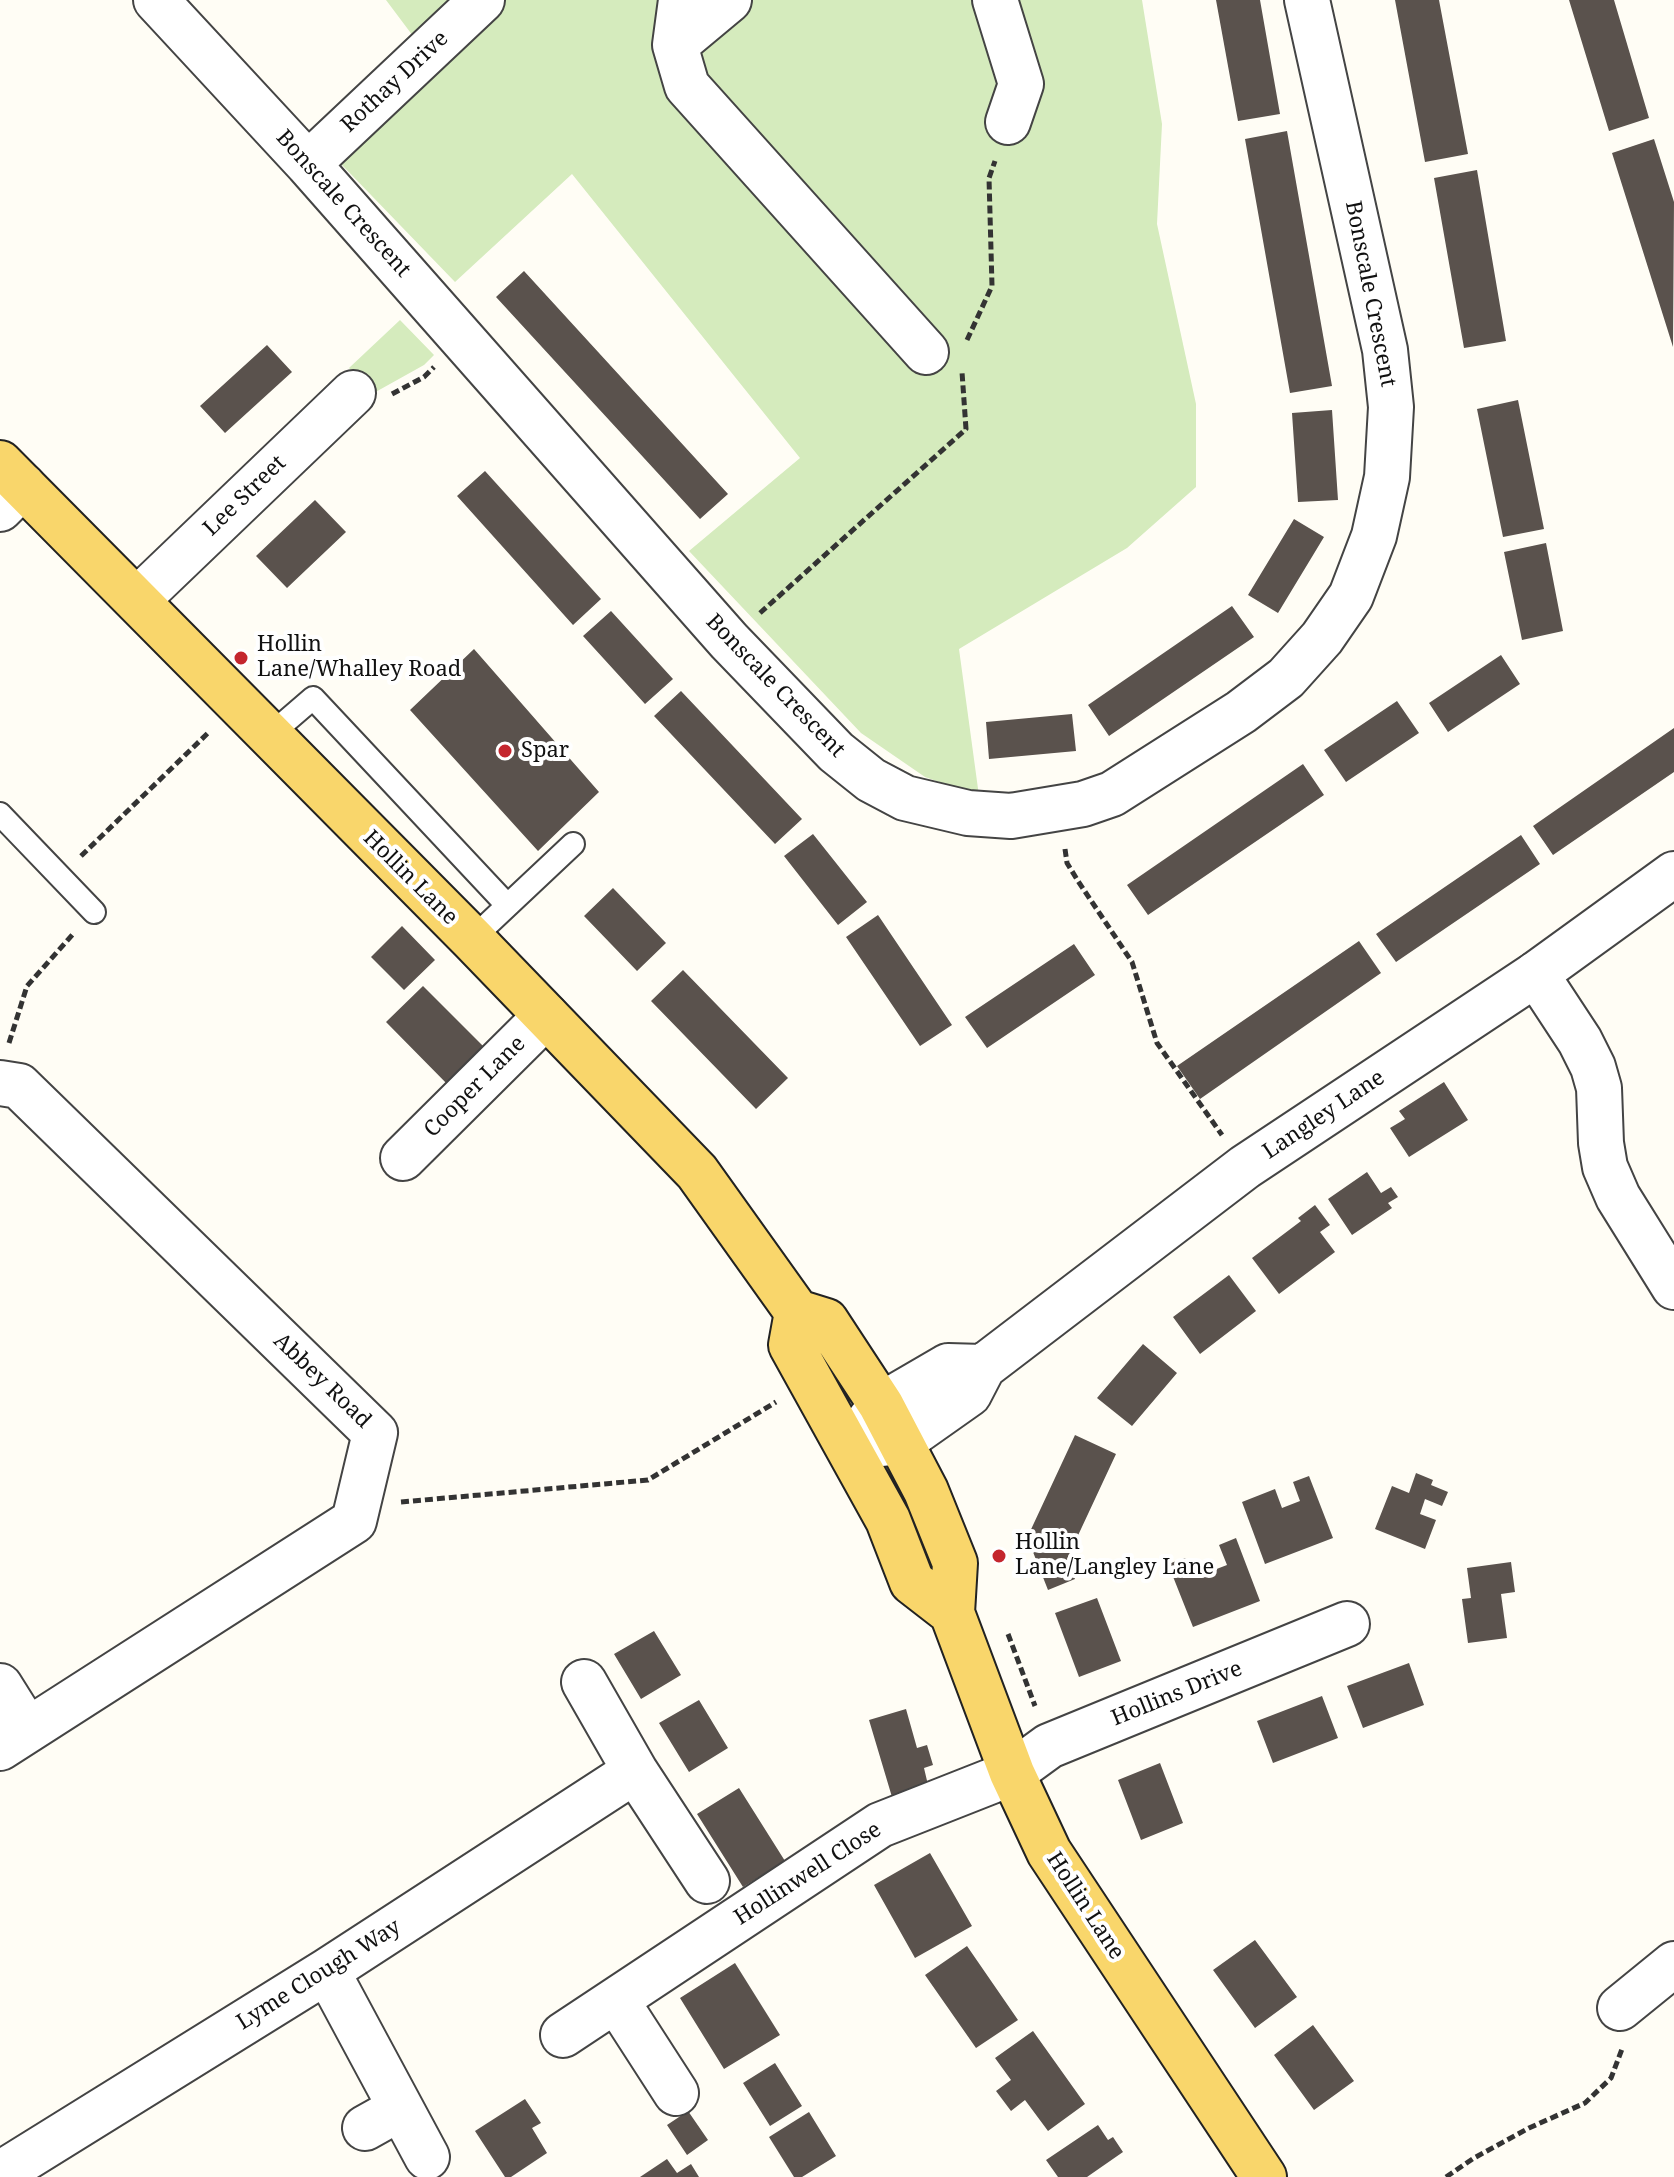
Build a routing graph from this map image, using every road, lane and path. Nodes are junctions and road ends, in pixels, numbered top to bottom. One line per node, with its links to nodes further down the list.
1 (156, 0): 9 (street, Bonscale Crescent)
2 (482, 0): 9 (street, Rothay Drive)
3 (681, 0): 7 (street)
4 (729, 0): 7 (street)
5 (995, 0): 8 (street)
6 (1307, 0): 19 (street, Bonscale Crescent)
7 (675, 45): 11 (street)
8 (1008, 122): 11 (path)
9 (308, 164): 10 (street, Bonscale Crescent)
10 (464, 339): 12 (path); 16 (street, Bonscale Crescent)
11 (943, 352)
12 (353, 393): 15 (street, Lee Street)
13 (966, 429): 16 (path)
14 (8, 486): 15 (main road, Hollin Lane)
15 (137, 600): 17 (main road, Hollin Lane)
16 (729, 641): 19 (street, Bonscale Crescent)
17 (238, 703): 18 (main road, Hollin Lane); 23 (path)
18 (270, 735): 24 (lane); 26 (main road, Hollin Lane)
19 (1056, 809): 31 (path)
20 (0, 814): 23 (lane)
21 (573, 844): 24 (lane)
22 (1674, 874): 27 (street, Langley Lane)
23 (59, 876): 25 (lane)
24 (507, 905): 26 (lane)
25 (94, 912): 29 (path)
26 (472, 939): 28 (main road, Hollin Lane)
27 (1536, 974): 31 (street, Langley Lane); 32 (street)
28 (546, 1016): 30 (street, Cooper Lane); 33 (main road, Hollin Lane)
29 (4, 1063): 37 (street, Abbey Road)
30 (403, 1158)
31 (1245, 1167): 35 (street, Langley Lane)
32 (1674, 1287)
33 (797, 1312): 34 (main road); 35 (main road, Hollin Lane)
34 (811, 1381): 36 (main road); 37 (path)
35 (891, 1424): 36 (street, Langley Lane); 38 (main road, Hollin Lane)
36 (849, 1447): 38 (main road)
37 (358, 1506): 42 (street, Abbey Road)
38 (952, 1613): 44 (main road, Hollin Lane)
39 (1347, 1624): 44 (street, Hollins Drive)
40 (584, 1682): 43 (street)
41 (0, 1686): 42 (street)
42 (14, 1738)
43 (635, 1771): 45 (street); 47 (street, Lyme Clough Way)
44 (1012, 1773): 48 (street, Hollinwell Close); 54 (main road, Hollin Lane)
45 (707, 1881)
46 (1674, 1964): 49 (street)
47 (327, 1971): 52 (street); 53 (street, Lyme Clough Way)
48 (616, 2000): 50 (street, Hollinwell Close); 51 (street)
49 (1620, 2008): 55 (path)
50 (563, 2035)
51 (676, 2093)
52 (427, 2157)
53 (0, 2174)
54 (1264, 2177)
55 (1446, 2177)

